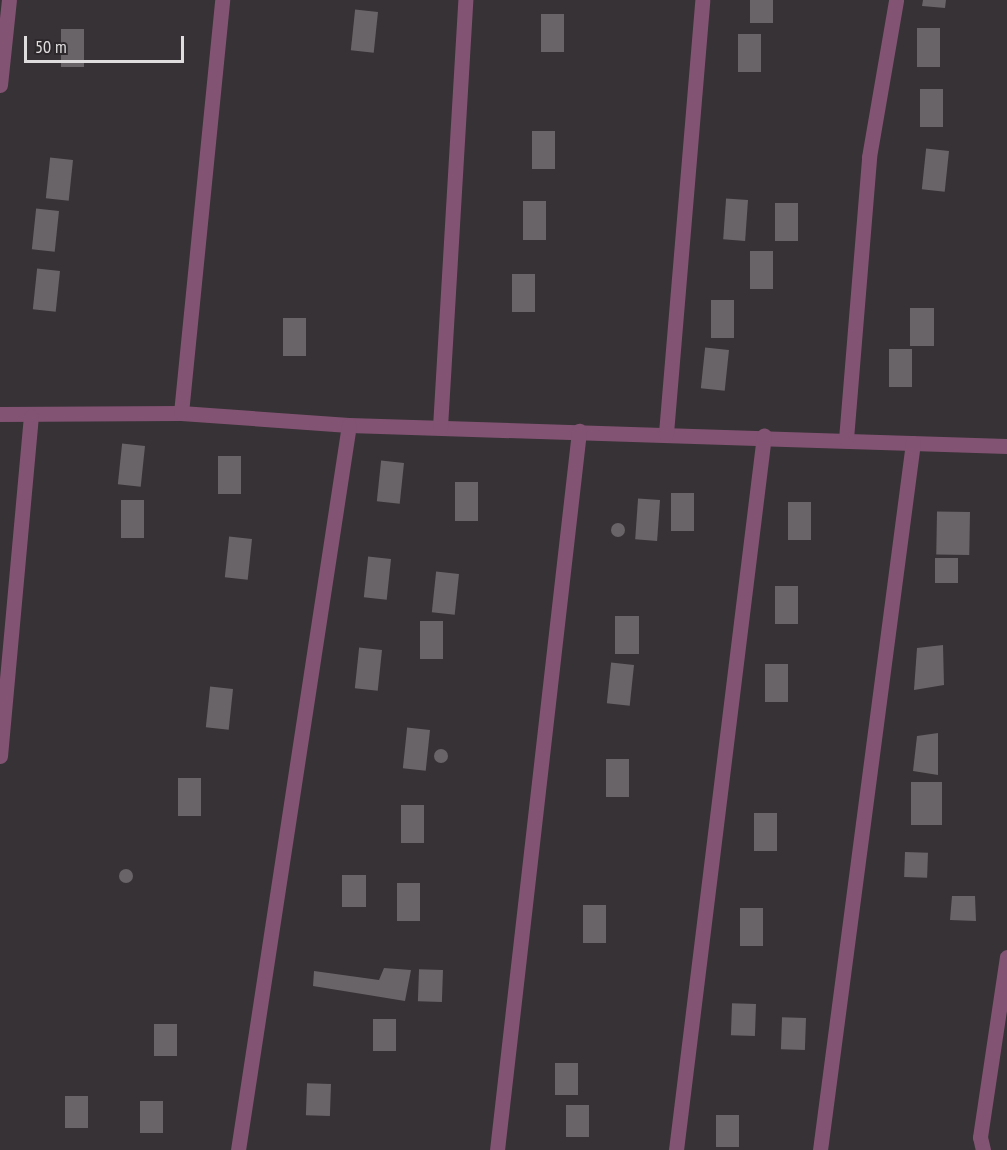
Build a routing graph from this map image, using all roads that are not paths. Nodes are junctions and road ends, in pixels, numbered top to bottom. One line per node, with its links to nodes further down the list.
1 (9, 0): 6 (street)
2 (222, 0): 7 (street)
3 (465, 0): 11 (street)
4 (702, 0): 13 (street)
5 (896, 0): 15 (street)
6 (0, 86)
7 (181, 413): 9 (street); 10 (street)
8 (0, 414): 9 (street)
9 (31, 416): 18 (street)
10 (349, 425): 11 (street); 20 (street)
11 (440, 427): 12 (street)
12 (579, 431): 13 (street); 21 (street)
13 (666, 433): 14 (street)
14 (764, 435): 15 (street); 22 (street)
15 (846, 439): 16 (street)
16 (913, 443): 17 (street); 23 (street)
17 (1007, 446)
18 (0, 756)
19 (1007, 957): 24 (street)
20 (238, 1150)
21 (496, 1150)
22 (676, 1150)
23 (820, 1150)
24 (983, 1150)

